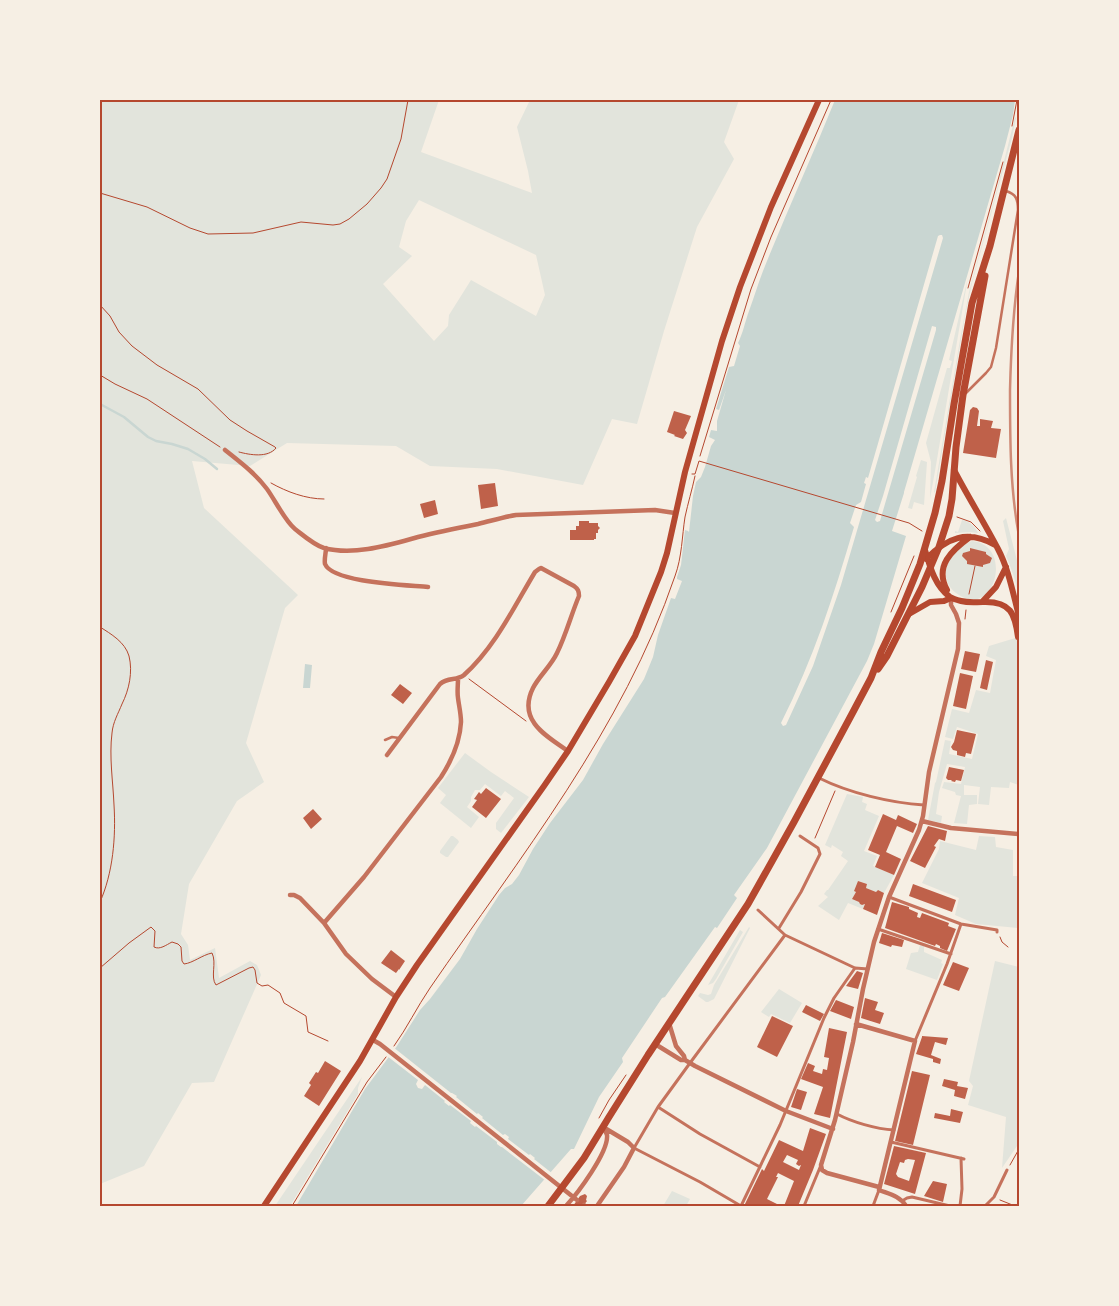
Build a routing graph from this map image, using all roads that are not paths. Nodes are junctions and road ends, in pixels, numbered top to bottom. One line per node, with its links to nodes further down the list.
1 (819, 100): 9 (main road)
2 (1019, 130): 3 (main road)
3 (1004, 190): 4 (main road); 5 (lane)
4 (990, 246): 5 (main road); 6 (main road)
5 (963, 395): 6 (lane); 8 (main road)
6 (954, 404): 14 (main road)
7 (226, 451): 13 (street)
8 (954, 469): 11 (main road); 12 (main road)
9 (675, 512): 13 (street); 27 (main road)
10 (971, 537): 11 (main road); 12 (main road); 18 (main road)
11 (996, 546): 16 (main road)
12 (939, 547): 14 (main road); 15 (main road)
13 (326, 548): 17 (street)
14 (926, 554): 15 (main road); 23 (main road)
15 (930, 567): 18 (main road); 20 (main road)
16 (1006, 567): 19 (main road); 21 (main road)
17 (428, 587)
18 (951, 598): 19 (main road); 20 (main road); 30 (street)
19 (982, 602): 22 (main road)
20 (909, 614): 23 (main road)
21 (1019, 616)
22 (1019, 625)
23 (871, 678): 29 (main road)
24 (458, 679): 25 (street); 27 (street); 37 (street)
25 (399, 738): 26 (lane); 28 (street)
26 (385, 740)
27 (568, 750): 46 (main road)
28 (387, 754)
29 (818, 778): 30 (street); 47 (main road)
30 (924, 805): 31 (street)
31 (922, 821): 32 (street); 35 (street)
32 (1019, 834)
33 (800, 836): 39 (street)
34 (290, 895): 37 (street)
35 (889, 897): 38 (street); 40 (street)
36 (758, 910): 39 (street)
37 (324, 922): 46 (street)
38 (962, 924): 41 (street); 43 (street)
39 (778, 928): 42 (street)
40 (878, 928): 43 (street); 45 (street)
41 (997, 932)
42 (785, 935): 44 (street); 52 (street)
43 (951, 954): 50 (street)
44 (855, 968): 45 (street); 54 (street)
45 (868, 969): 48 (street)
46 (396, 997): 49 (main road)
47 (669, 1023): 51 (main road); 52 (street)
48 (856, 1024): 50 (street); 55 (street)
49 (373, 1040): 65 (street); 67 (main road)
50 (915, 1041): 58 (street)
51 (655, 1044): 52 (street); 56 (main road)
52 (687, 1062): 53 (street); 54 (street)
53 (658, 1107): 60 (street); 62 (street)
54 (786, 1111): 57 (street); 62 (street)
55 (836, 1114): 57 (street); 58 (street)
56 (603, 1127): 60 (street); 68 (main road); 69 (street)
57 (833, 1129): 61 (street)
58 (894, 1130): 59 (street)
59 (891, 1142): 64 (street); 76 (street)
60 (634, 1148): 70 (street); 71 (street)
61 (821, 1165): 64 (street); 72 (street)
62 (760, 1167): 71 (street)
63 (1007, 1170): 77 (street)
64 (879, 1189): 66 (street); 73 (street)
65 (577, 1200)
66 (902, 1201): 74 (street); 75 (street)
67 (264, 1206)
68 (548, 1206)
69 (566, 1206)
70 (597, 1206)
71 (741, 1206)
72 (804, 1206)
73 (874, 1206)
74 (906, 1206)
75 (950, 1206)
76 (960, 1206)
77 (984, 1206)

